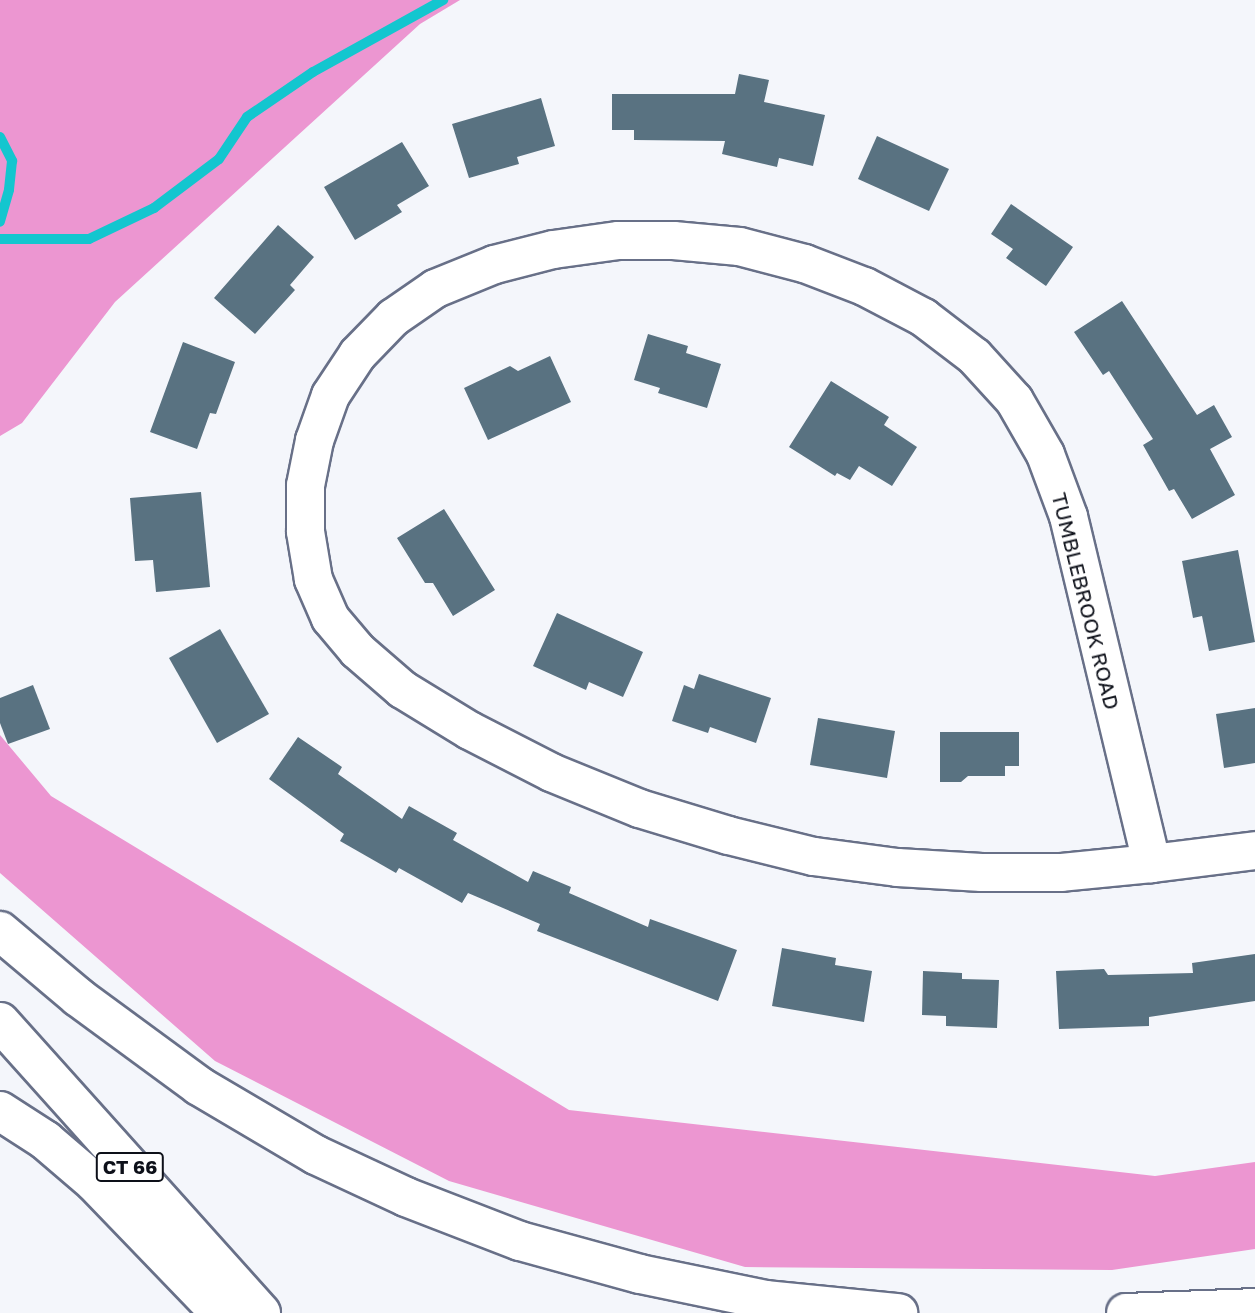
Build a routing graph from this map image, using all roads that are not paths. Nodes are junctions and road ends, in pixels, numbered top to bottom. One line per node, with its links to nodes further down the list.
1 (1255, 850): 2 (street, TUMBLEBROOK ROAD)
2 (1151, 863): 2 (street, TUMBLEBROOK ROAD)
3 (0, 931): 9 (highway)
4 (0, 1022): 8 (highway, CT 66)
5 (0, 1111): 7 (highway)
6 (1255, 1308): 10 (highway)
7 (220, 1313)
8 (261, 1313)
9 (898, 1313)
10 (1126, 1313)

